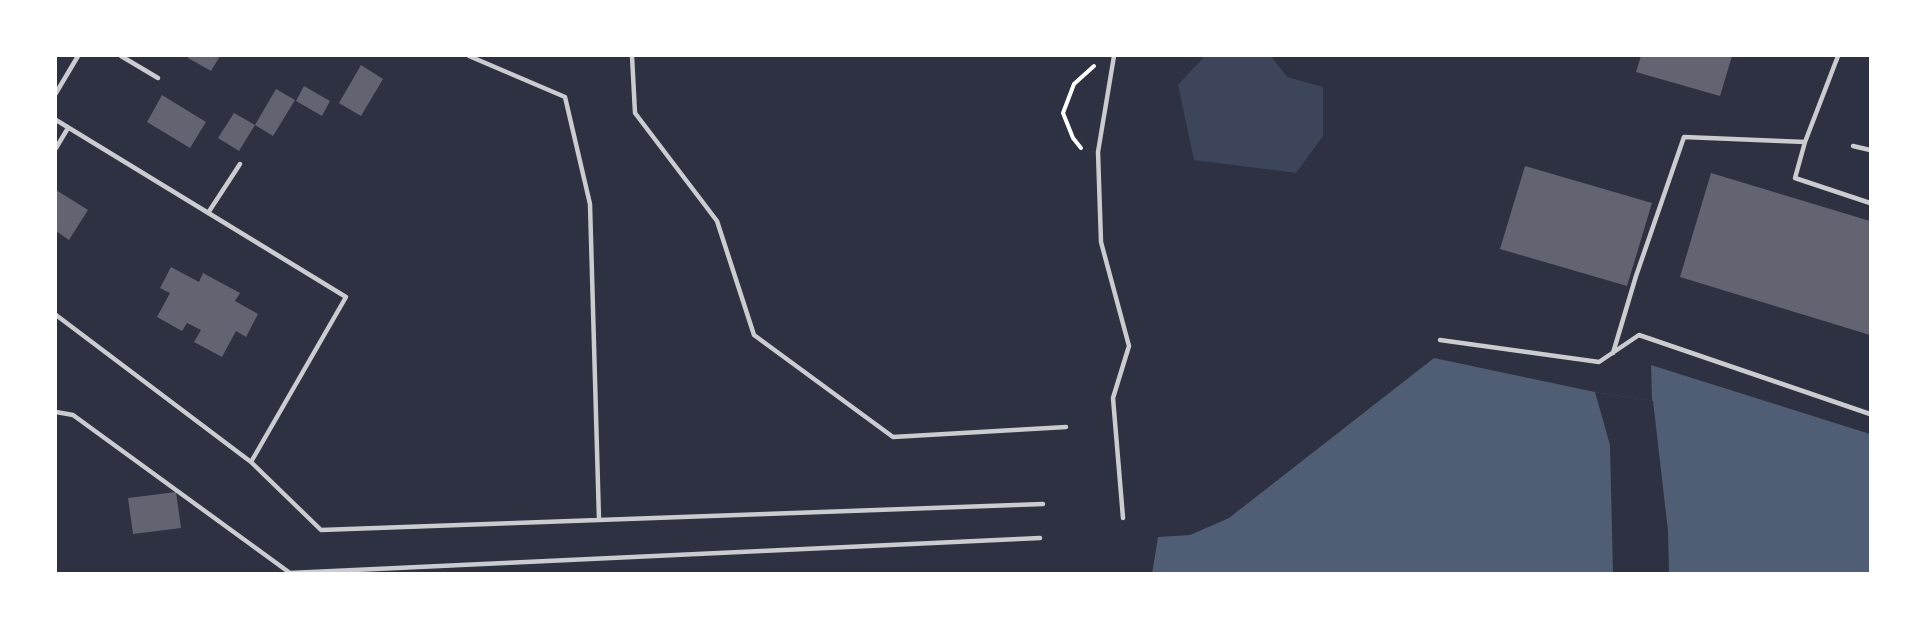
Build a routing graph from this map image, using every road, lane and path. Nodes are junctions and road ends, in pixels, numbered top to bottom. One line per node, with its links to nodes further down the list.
1 (78, 56): 9 (lane)
2 (121, 56): 8 (lane)
3 (469, 56): 29 (lane)
4 (632, 56): 25 (lane)
5 (1114, 56): 17 (lane)
6 (1838, 56): 12 (lane)
7 (1097, 63): 17 (path)
8 (158, 78)
9 (56, 93)
10 (56, 120): 11 (lane)
11 (68, 128): 14 (lane); 19 (lane)
12 (1805, 142): 18 (lane); 22 (lane)
13 (1853, 146): 15 (lane)
14 (56, 148)
15 (1870, 150)
16 (240, 164): 19 (lane)
17 (1098, 169): 28 (lane)
18 (1870, 203)
19 (208, 213): 26 (lane)
20 (56, 315): 26 (lane)
21 (1440, 340): 22 (lane)
22 (1613, 353): 24 (lane)
23 (56, 412): 30 (lane)
24 (1870, 414)
25 (1066, 428)
26 (251, 462): 29 (lane)
27 (1043, 504): 29 (lane)
28 (1123, 518)
29 (599, 520)
30 (1040, 538)

